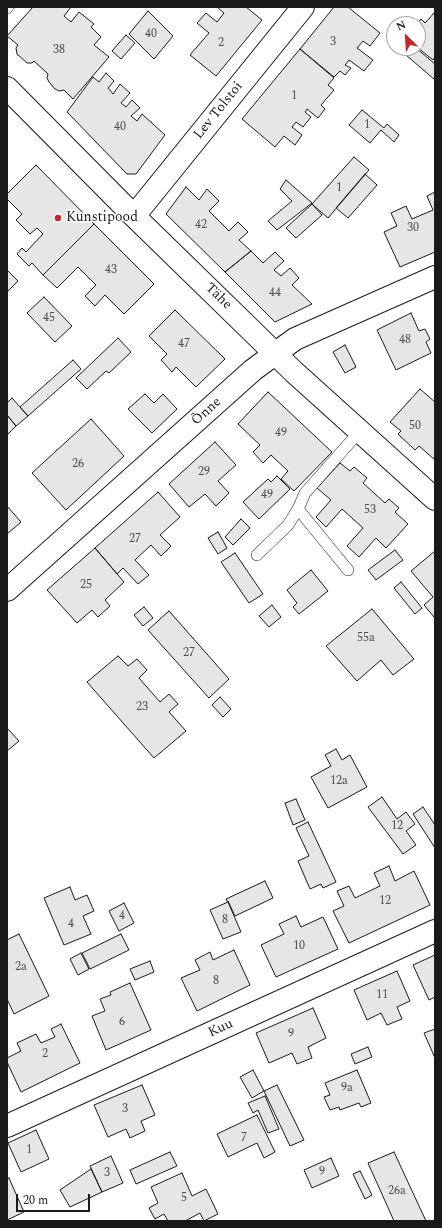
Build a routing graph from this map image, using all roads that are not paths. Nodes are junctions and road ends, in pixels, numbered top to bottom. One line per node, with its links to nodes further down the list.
1 (303, 7): 3 (street, Lev Tolstoi)
2 (7, 88): 3 (street, Tähe)
3 (134, 216): 5 (street, Tähe)
4 (435, 278): 5 (street, Õnne)
5 (276, 353): 6 (street, Tähe); 11 (street, Õnne)
6 (360, 431): 7 (street, Tähe); 8 (lane)
7 (435, 499)
8 (298, 509): 9 (lane); 10 (lane)
9 (257, 555)
10 (348, 570)
11 (7, 590)
12 (435, 931): 13 (street, Kuu)
13 (7, 1126)

